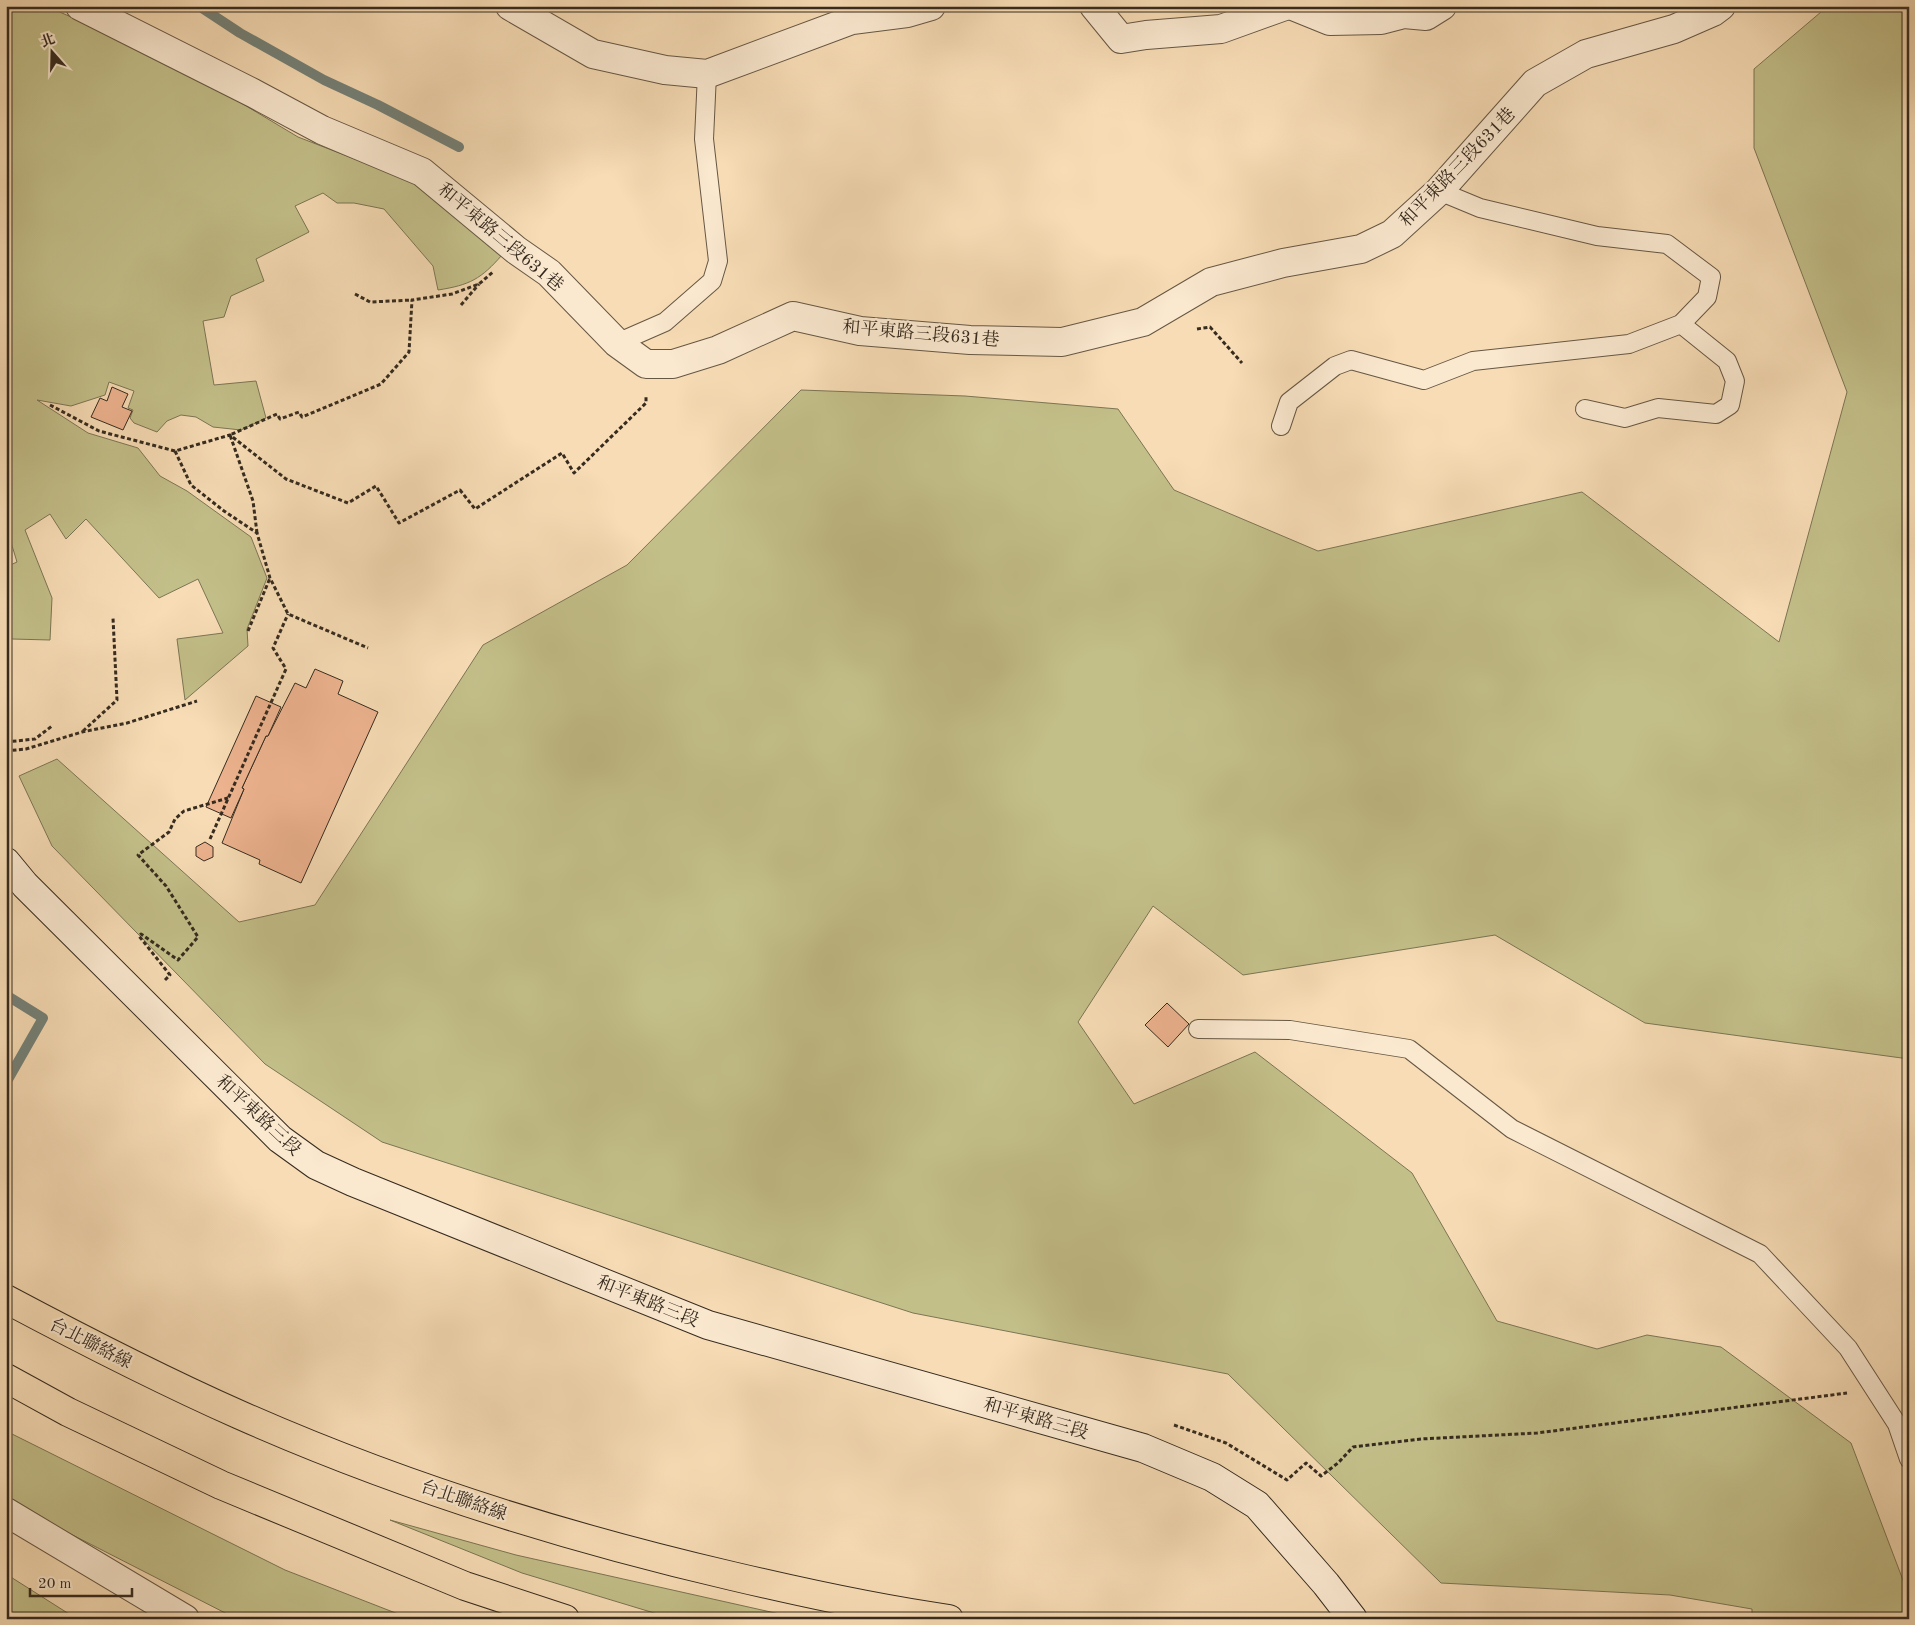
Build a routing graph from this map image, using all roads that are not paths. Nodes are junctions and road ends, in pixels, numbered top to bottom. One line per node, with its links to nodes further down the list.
1 (80, 6): 12 (street, 和平東路三段631巷)
2 (510, 6): 9 (street)
3 (931, 6): 9 (street)
4 (1094, 6): 5 (street)
5 (1285, 6)
6 (1293, 6): 7 (street)
7 (1442, 6)
8 (1721, 6): 10 (street, 和平東路三段631巷)
9 (707, 74): 12 (lane)
10 (1439, 190): 11 (lane); 12 (street, 和平東路三段631巷)
11 (1681, 324): 13 (lane); 14 (lane)
12 (617, 343)
13 (1585, 409)
14 (1281, 426)
15 (6, 862): 24 (street, 和平東路三段)
16 (1198, 1029): 19 (lane)
17 (6, 1299): 23 (highway, 台北聯絡線)
18 (6, 1378): 22 (highway)
19 (1909, 1459)
20 (6, 1512): 21 (street)
21 (185, 1619)
22 (565, 1619)
23 (950, 1619)
24 (1353, 1619)

